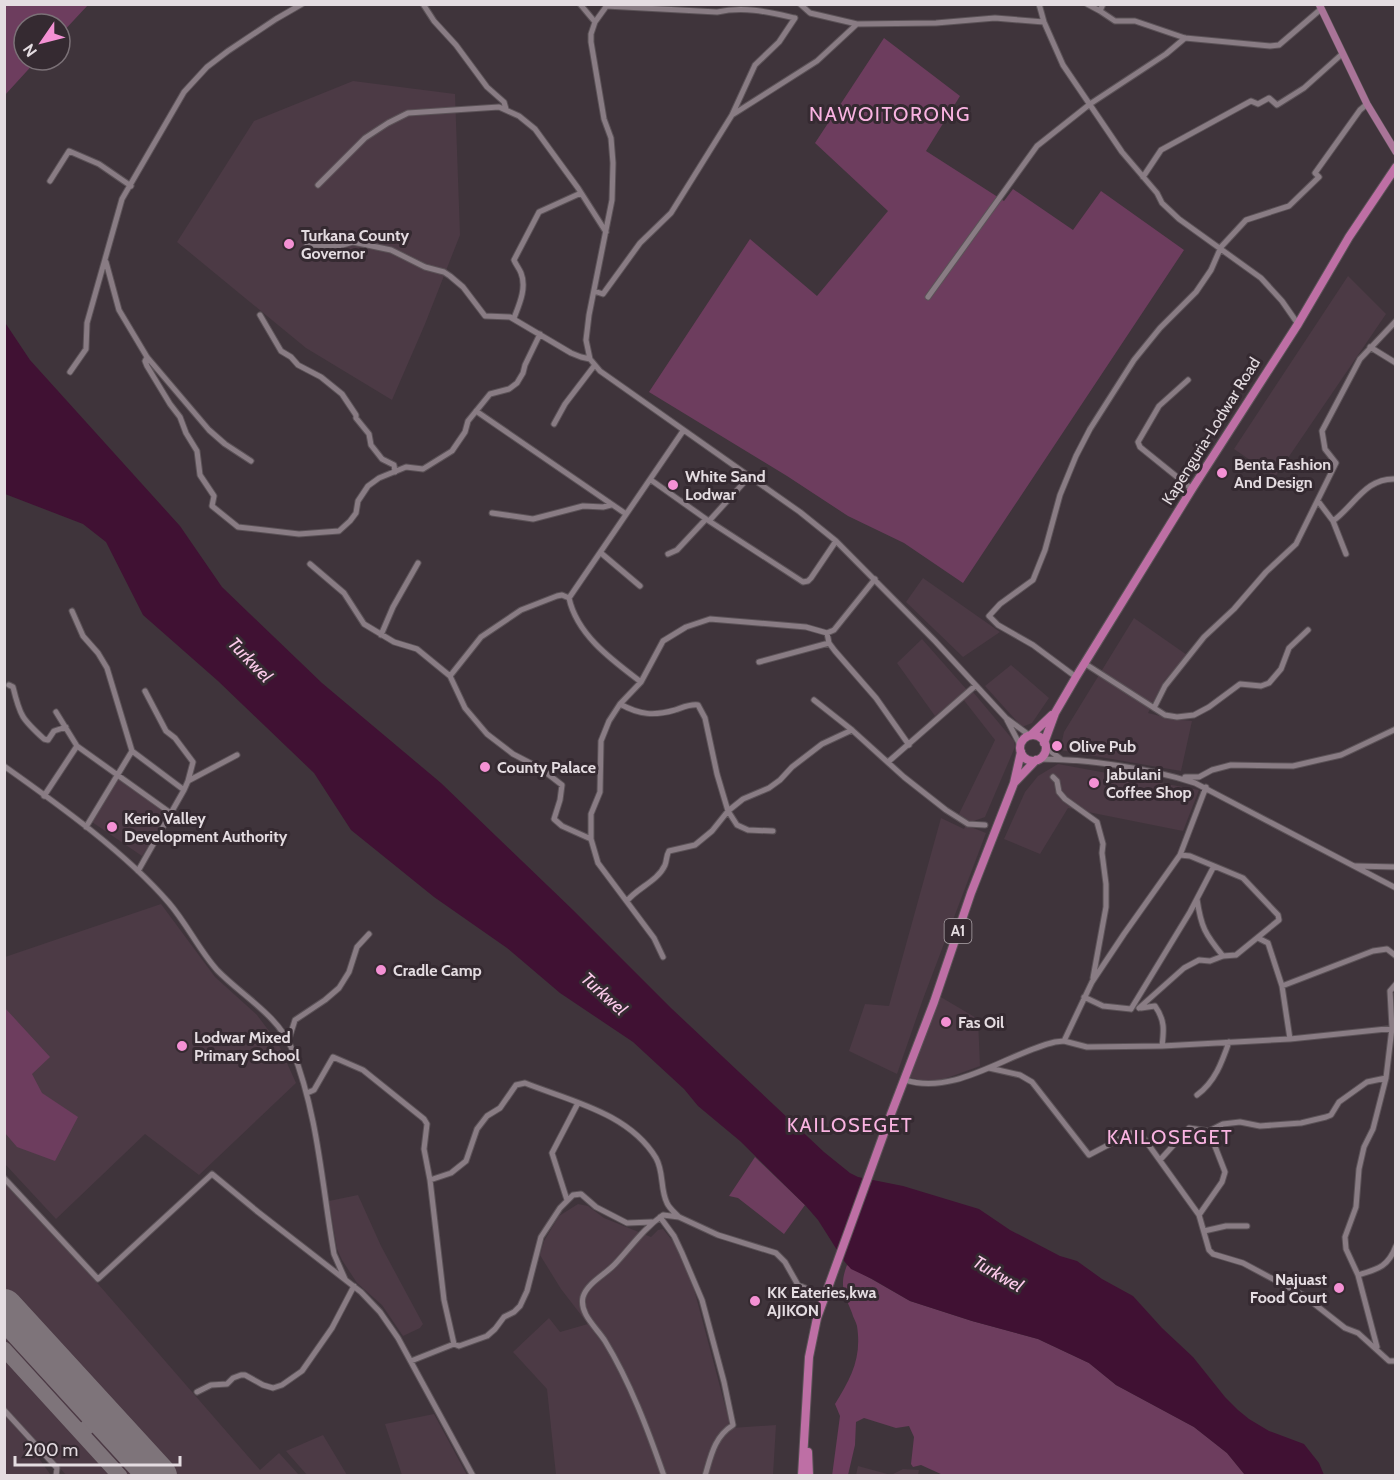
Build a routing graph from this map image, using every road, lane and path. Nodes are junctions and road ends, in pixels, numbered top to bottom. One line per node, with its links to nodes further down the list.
1 (302, 4): 27 (street)
2 (423, 4): 20 (street)
3 (580, 4): 13 (street)
4 (721, 4): 12 (street)
5 (800, 4): 15 (street)
6 (1039, 4): 14 (street)
7 (1088, 4): 11 (street)
8 (1103, 4): 11 (street)
9 (607, 5): 12 (street); 13 (street)
10 (1320, 7): 16 (street); 17 (main road)
11 (1100, 11): 16 (street)
12 (717, 12): 21 (street)
13 (595, 22): 29 (street)
14 (1044, 22): 15 (street); 18 (street)
15 (857, 24): 21 (street)
16 (1185, 38): 18 (street)
17 (1342, 54): 19 (main road); 24 (street)
18 (1090, 104): 24 (street); 36 (street)
19 (1368, 104): 22 (main road); 33 (street)
20 (507, 109): 26 (street); 28 (street)
21 (732, 115): 35 (street)
22 (1395, 152)
23 (1395, 167): 40 (highway, Kapenguria-Lodwar Road)
24 (1143, 177): 33 (street)
25 (50, 181): 27 (street)
26 (318, 185)
27 (131, 186): 34 (street)
28 (581, 193): 30 (street); 38 (street)
29 (610, 215): 30 (street); 31 (street)
30 (596, 217): 31 (street)
31 (606, 232): 35 (street)
32 (307, 245): 38 (street)
33 (1221, 247): 40 (street); 81 (street)
34 (105, 261): 43 (street); 47 (street)
35 (594, 291): 44 (street)
36 (928, 297)
37 (260, 315): 53 (street)
38 (514, 318): 41 (street)
39 (1395, 321): 42 (street)
40 (1298, 324): 57 (highway, Kapenguria-Lodwar Road)
41 (540, 334): 44 (street); 49 (street)
42 (1370, 347): 45 (street); 58 (street)
43 (147, 357): 52 (street); 53 (street)
44 (590, 359): 46 (street)
45 (1395, 363)
46 (594, 366): 50 (street); 51 (street)
47 (70, 372)
48 (1188, 380): 57 (street)
49 (476, 411): 53 (street); 59 (street)
50 (554, 424)
51 (683, 431): 54 (street); 56 (street)
52 (251, 461)
53 (395, 472)
54 (749, 477): 62 (street); 64 (street)
55 (1395, 479): 63 (street)
56 (651, 480): 61 (street); 62 (street)
57 (1192, 489): 79 (highway, Kapenguria-Lodwar Road)
58 (1317, 501): 63 (street); 88 (street)
59 (611, 505): 60 (street); 61 (street)
60 (492, 513)
61 (626, 514): 65 (street)
62 (707, 520): 64 (street); 66 (street)
63 (1333, 521): 67 (street)
64 (836, 541): 70 (street)
65 (601, 553): 71 (street); 72 (street)
66 (668, 554)
67 (1346, 554)
68 (418, 563): 76 (street)
69 (310, 564): 76 (street)
70 (874, 579): 75 (street); 84 (street)
71 (640, 586)
72 (569, 598): 80 (street); 82 (street)
73 (72, 611): 100 (street)
74 (1308, 630): 88 (street)
75 (827, 633): 77 (street); 82 (street)
76 (381, 635): 80 (street)
77 (829, 643): 78 (street); 96 (street)
78 (759, 662)
79 (1084, 663): 81 (highway, Kapenguria-Lodwar Road); 88 (street)
80 (450, 676): 119 (street)
81 (1076, 677): 90 (highway, Kapenguria-Lodwar Road)
82 (641, 682): 87 (street)
83 (9, 686): 92 (street)
84 (975, 686): 91 (street); 96 (street)
85 (145, 691): 109 (street)
86 (814, 700): 94 (street)
87 (620, 704): 114 (street); 119 (street)
88 (1154, 708)
89 (56, 712): 92 (street)
90 (1055, 713): 95 (highway, Kapenguria-Lodwar Road); 97 (highway, Kapenguria-Lodwar Road)
91 (1006, 718): 95 (street); 99 (street)
92 (66, 727): 98 (street)
93 (1395, 729): 108 (street)
94 (852, 730): 104 (street); 114 (street)
95 (1031, 735): 97 (highway); 99 (highway)
96 (909, 745): 104 (street)
97 (1045, 745): 102 (street); 103 (highway)
98 (77, 746): 106 (street); 113 (street)
99 (1021, 749): 103 (highway); 110 (highway, A1)
100 (132, 751): 106 (street); 112 (street)
101 (237, 755): 109 (street)
102 (1061, 759): 103 (street); 108 (street)
103 (1037, 760): 110 (highway, A1)
104 (888, 762): 116 (street)
105 (4, 766): 113 (street)
106 (118, 774): 115 (street); 117 (street)
107 (1053, 777): 133 (street)
108 (1176, 777): 111 (street)
109 (188, 781): 112 (street)
110 (1014, 783): 147 (highway, A1)
111 (1206, 787): 120 (street); 122 (street)
112 (184, 790): 115 (street)
113 (44, 796): 117 (street)
114 (728, 812): 118 (street); 127 (street)
115 (172, 814): 124 (street)
116 (985, 825)
117 (86, 827): 124 (street)
118 (772, 831)
119 (591, 839): 127 (street)
120 (1180, 855): 121 (street); 133 (street)
121 (1214, 866): 126 (street); 129 (street)
122 (1355, 867): 123 (street); 125 (street)
123 (1395, 867)
124 (138, 871): 142 (street)
125 (1395, 888)
126 (1197, 898): 130 (street); 138 (street)
127 (627, 902): 132 (street)
128 (369, 934): 142 (street)
129 (1258, 938): 130 (street); 135 (street)
130 (1223, 956): 137 (street)
131 (1395, 956): 135 (street)
132 (663, 957)
133 (1092, 982): 136 (street)
134 (1395, 984): 139 (street)
135 (1282, 986): 140 (street)
136 (1084, 997): 138 (street); 141 (street)
137 (1138, 1008): 138 (street); 144 (street)
138 (1131, 1009)
139 (1394, 1028): 140 (street); 146 (street)
140 (1290, 1039): 143 (street)
141 (1064, 1041): 144 (street); 145 (street)
142 (288, 1042): 148 (street)
143 (1229, 1042): 144 (street); 149 (street)
144 (1162, 1046)
145 (989, 1068): 147 (street); 152 (street)
146 (1386, 1078): 151 (street); 163 (street)
147 (905, 1080): 166 (highway, A1)
148 (307, 1093): 154 (street); 164 (street)
149 (1197, 1095)
150 (578, 1103): 154 (street); 155 (street); 158 (street)
151 (1209, 1131): 152 (street); 156 (street)
152 (1160, 1160): 156 (street)
153 (4, 1178): 164 (street)
154 (430, 1180): 167 (street)
155 (567, 1200): 159 (street); 167 (street)
156 (1199, 1215): 161 (street)
157 (660, 1217): 158 (street); 159 (street); 177 (street)
158 (679, 1217): 166 (street)
159 (653, 1222): 176 (street)
160 (1248, 1226): 161 (street)
161 (1204, 1231): 168 (street)
162 (1395, 1246): 163 (street)
163 (1358, 1275): 168 (street)
164 (346, 1280): 165 (street)
165 (354, 1286): 169 (street); 171 (street)
166 (825, 1296): 173 (highway, A1)
167 (454, 1344): 169 (street)
168 (1377, 1348): 170 (street)
169 (411, 1361): 175 (street)
170 (1395, 1361)
171 (197, 1392)
172 (4, 1410): 174 (street)
173 (806, 1437): 178 (highway, A1); 179 (highway, A1)
174 (56, 1476)
175 (473, 1476)
176 (664, 1476)
177 (705, 1476)
178 (802, 1476)
179 (809, 1476)

